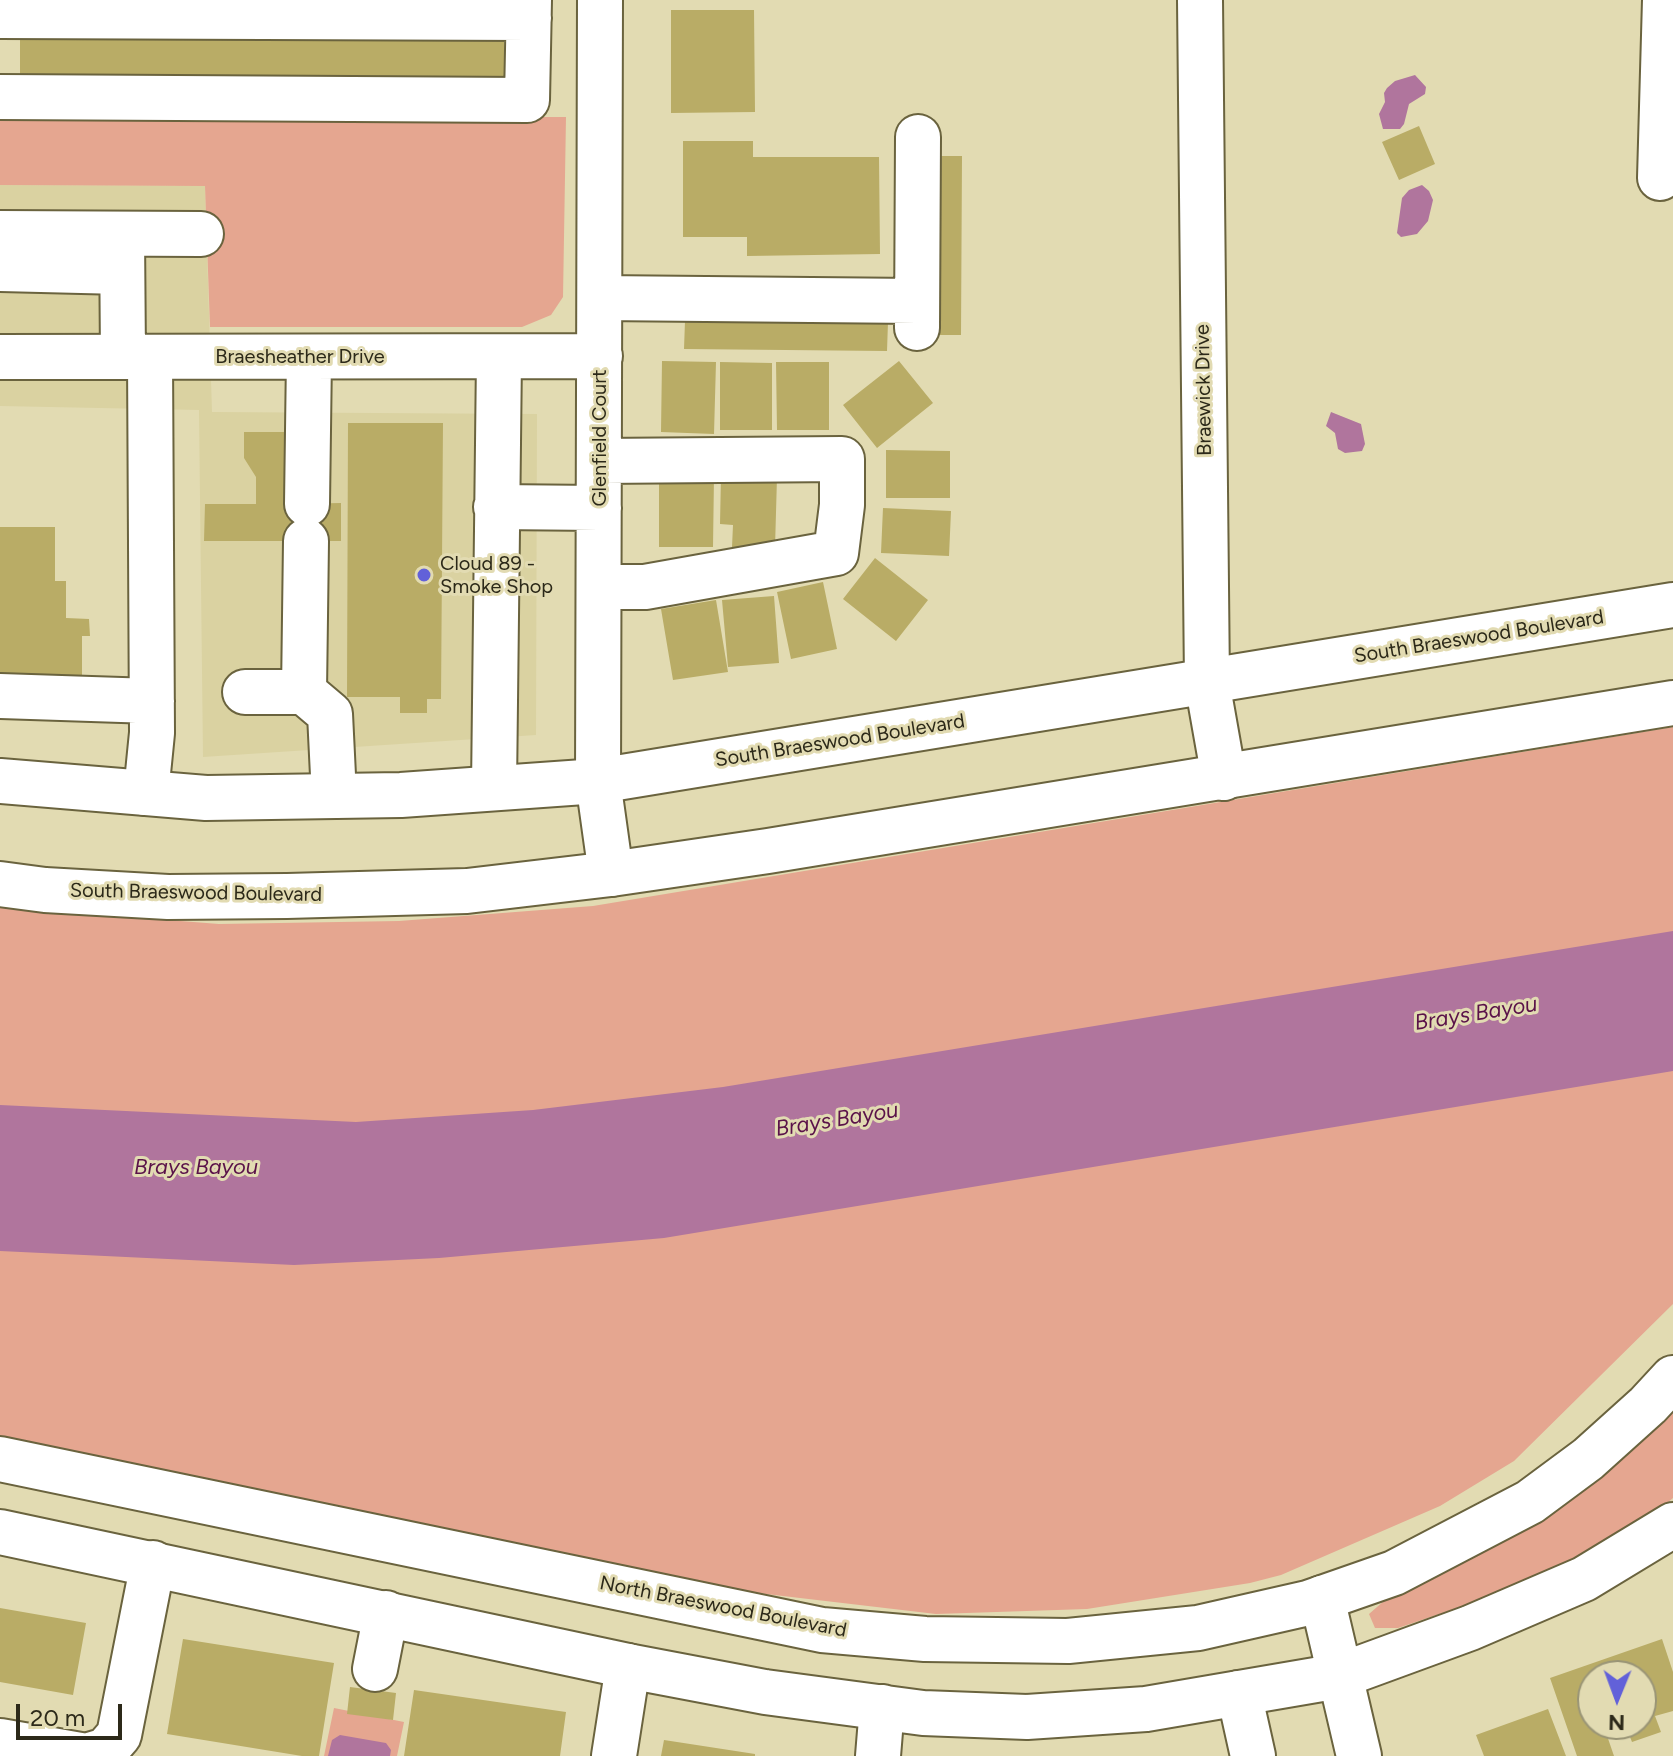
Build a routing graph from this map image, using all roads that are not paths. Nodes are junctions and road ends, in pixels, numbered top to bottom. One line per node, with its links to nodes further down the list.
1 (600, 0): 13 (main road, Glenfield Court)
2 (1200, 0): 24 (main road, Braewick Drive)
3 (1665, 0): 8 (main road)
4 (529, 9): 5 (main road); 6 (main road)
5 (0, 16)
6 (0, 97)
7 (918, 137): 13 (main road)
8 (1660, 178)
9 (0, 233): 11 (main road)
10 (201, 234): 11 (main road)
11 (122, 253): 12 (main road); 16 (main road)
12 (0, 269)
13 (600, 298): 14 (main road, Glenfield Court)
14 (600, 356): 18 (main road, Braesheather Drive); 19 (main road, Glenfield Court)
15 (0, 357): 16 (main road, Braesheather Drive)
16 (136, 357): 17 (main road, Braesheather Drive); 28 (main road)
17 (309, 357): 18 (main road, Braesheather Drive); 26 (main road)
18 (499, 357): 20 (main road)
19 (599, 461): 21 (main road, Glenfield Court); 22 (main road)
20 (496, 507): 21 (main road); 33 (main road)
21 (599, 508): 22 (main road, Glenfield Court)
22 (599, 587): 32 (main road, Glenfield Court)
23 (1673, 605): 24 (main road, South Braeswood Boulevard)
24 (1207, 682): 30 (main road, Braewick Drive); 32 (main road, South Braeswood Boulevard)
25 (245, 692): 26 (main road)
26 (304, 692): 35 (main road)
27 (0, 696): 28 (main road)
28 (152, 701): 34 (main road)
29 (1673, 703): 30 (main road, South Braeswood Boulevard)
30 (1224, 778): 36 (main road, South Braeswood Boulevard)
31 (0, 781): 34 (main road, South Braeswood Boulevard)
32 (598, 781): 33 (main road, South Braeswood Boulevard); 36 (main road, Glenfield Court)
33 (494, 788): 35 (main road, South Braeswood Boulevard)
34 (146, 793): 35 (main road, South Braeswood Boulevard)
35 (334, 796)
36 (611, 874): 37 (main road, South Braeswood Boulevard)
37 (0, 884)
38 (1673, 1378): 45 (main road, North Braeswood Boulevard)
39 (0, 1459): 40 (main road, North Braeswood Boulevard)
40 (248, 1511): 44 (main road); 45 (main road, North Braeswood Boulevard)
41 (1673, 1525): 49 (main road)
42 (0, 1532): 43 (main road)
43 (153, 1563): 44 (main road); 52 (main road)
44 (234, 1580): 46 (main road)
45 (1322, 1598): 49 (main road)
46 (386, 1613): 47 (main road); 48 (main road)
47 (628, 1666): 51 (main road); 53 (main road)
48 (375, 1669)
49 (1339, 1676): 50 (main road); 56 (main road)
50 (1239, 1693): 51 (main road); 55 (main road)
51 (882, 1707): 54 (main road)
52 (0, 1741)
53 (614, 1756)
54 (878, 1756)
55 (1253, 1756)
56 (1359, 1756)

